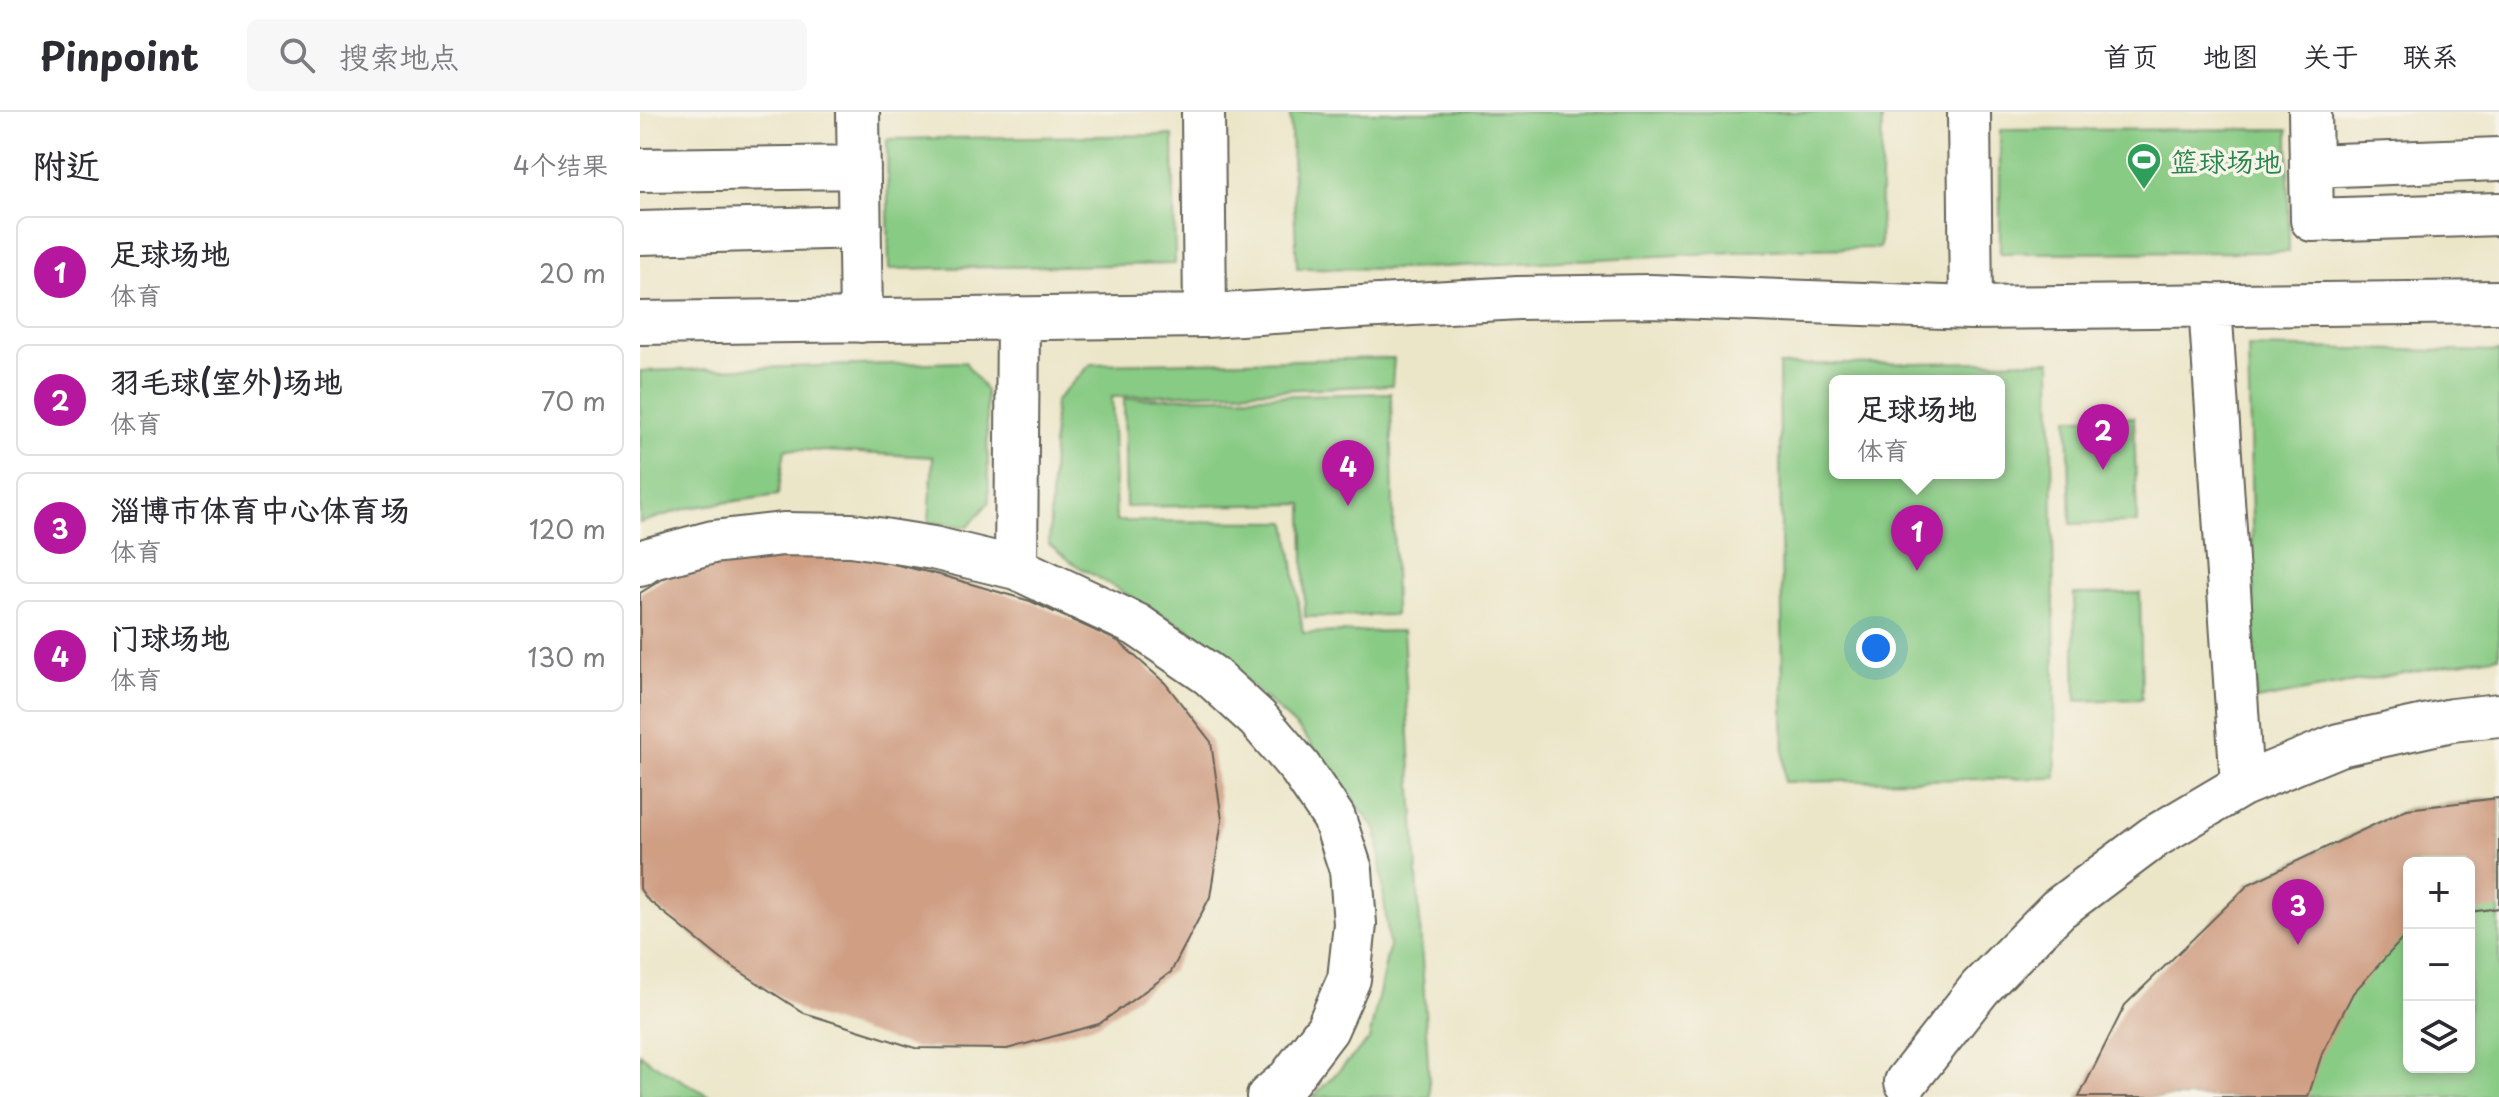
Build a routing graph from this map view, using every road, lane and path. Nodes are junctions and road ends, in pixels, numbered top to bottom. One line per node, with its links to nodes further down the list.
1 (858, 112): 7 (street)
2 (1203, 112): 15 (street)
3 (1969, 112): 14 (street)
4 (2310, 112): 6 (street)
5 (2499, 159): 6 (street)
6 (2311, 166): 9 (street)
7 (859, 167): 8 (street); 10 (street)
8 (640, 170)
9 (2499, 214)
10 (860, 227): 11 (street); 17 (street)
11 (640, 233)
12 (2499, 302): 13 (street)
13 (2210, 305): 14 (street); 22 (street)
14 (1971, 308): 15 (street)
15 (1205, 316): 16 (street)
16 (1018, 318): 17 (street); 20 (street)
17 (861, 321): 18 (street)
18 (640, 323)
19 (640, 565): 20 (street)
20 (1016, 568): 24 (street)
21 (2499, 715): 22 (street)
22 (2242, 785): 23 (street)
23 (1906, 1082)
24 (1268, 1097)

